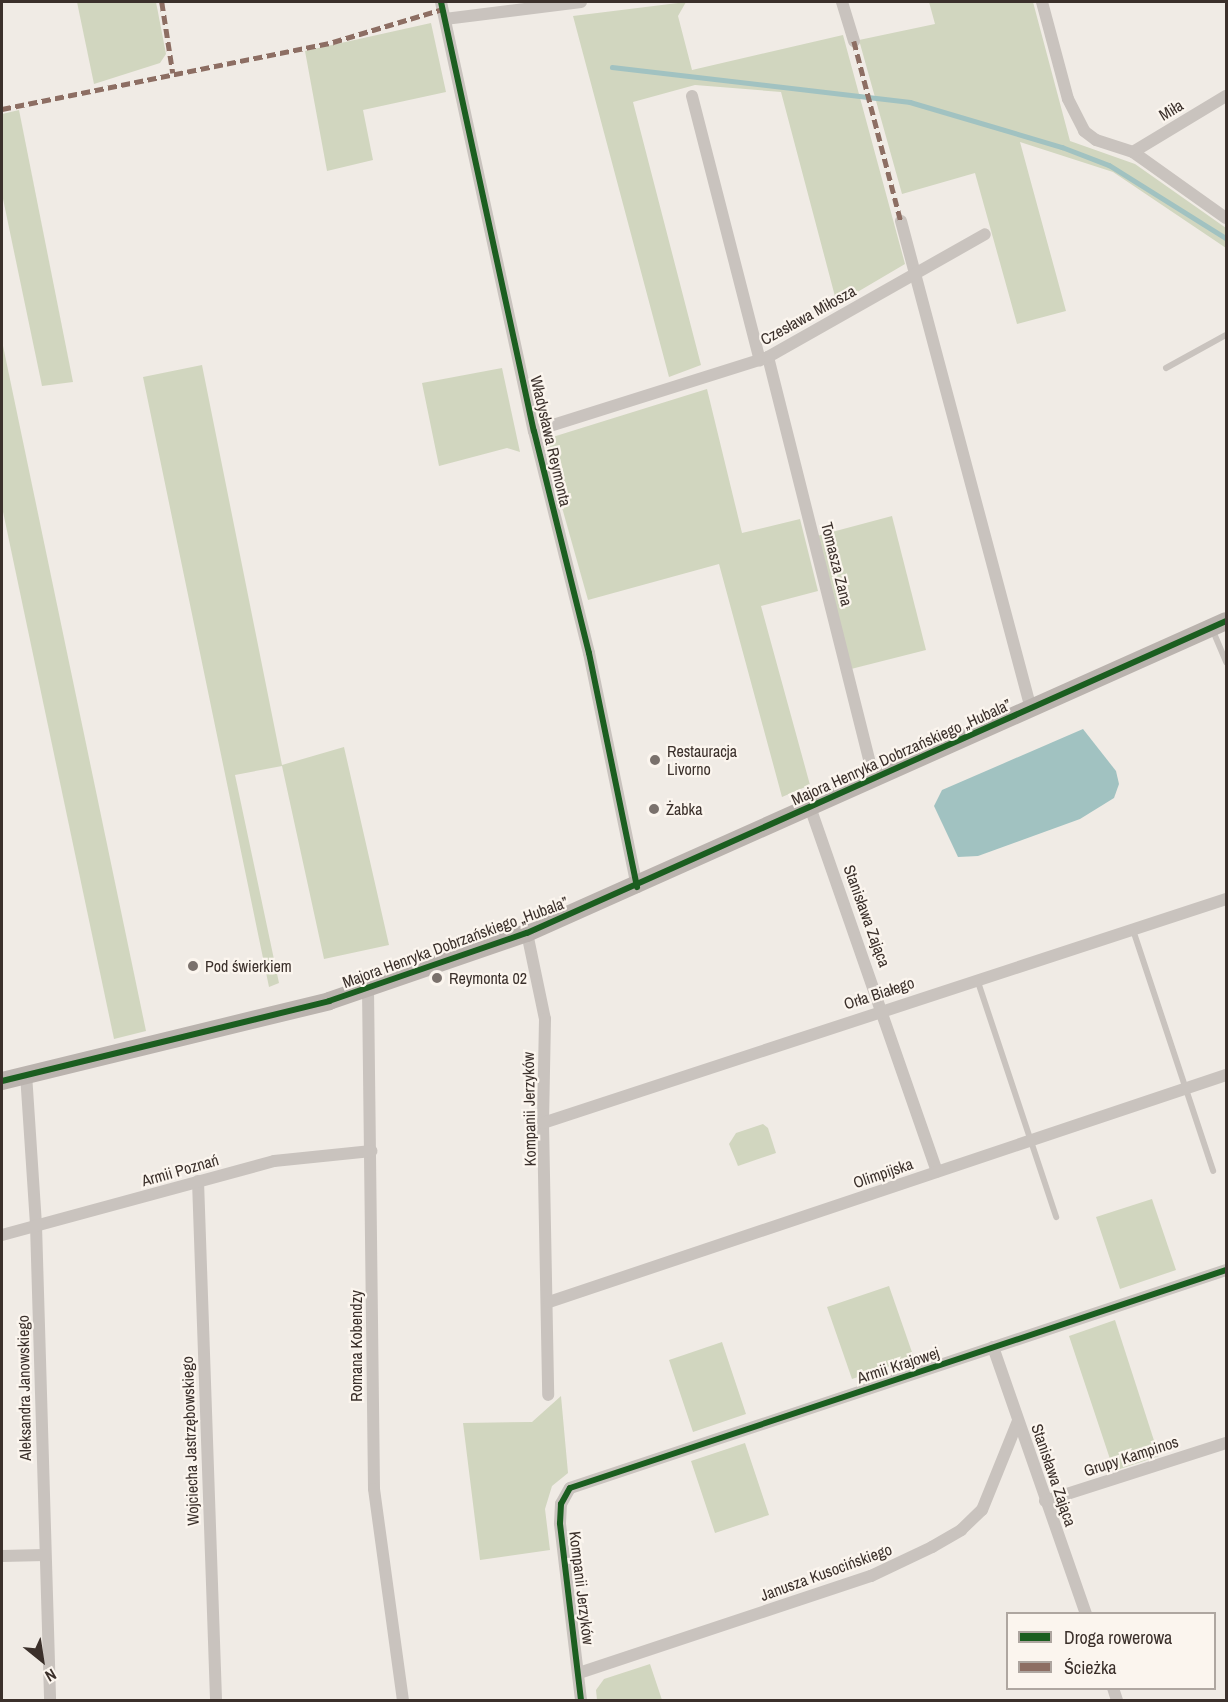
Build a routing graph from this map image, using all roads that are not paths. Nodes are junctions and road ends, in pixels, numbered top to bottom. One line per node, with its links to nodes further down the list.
1 (441, 2): 5 (street, Władysława Reymonta)
2 (581, 2): 5 (street)
3 (842, 2): 6 (street)
4 (1042, 2): 9 (street)
5 (445, 19): 17 (street, Władysława Reymonta)
6 (854, 41)
7 (692, 96): 15 (street, Tomasza Zana)
8 (1227, 96): 9 (street, Miła)
9 (1133, 152): 10 (street)
10 (1227, 219)
11 (901, 220): 13 (street)
12 (985, 234): 13 (street, Czesława Miłosza)
13 (913, 275): 15 (street, Czesława Miłosza); 20 (street)
14 (1227, 335): 16 (lane)
15 (764, 359): 17 (street, Czesława Miłosza); 21 (street, Tomasza Zana)
16 (1166, 368)
17 (534, 431): 23 (street, Władysława Reymonta)
18 (1219, 624): 19 (lane); 20 (street, Majora Henryka Dobrzańskiego „Hubala”)
19 (1227, 662)
20 (1031, 709): 21 (street, Majora Henryka Dobrzańskiego „Hubala”)
21 (874, 778): 22 (street, Majora Henryka Dobrzańskiego „Hubala”)
22 (810, 807): 23 (street, Majora Henryka Dobrzańskiego „Hubala”); 29 (street, Stanisława Zająca)
23 (637, 887): 26 (street, Majora Henryka Dobrzańskiego „Hubala”)
24 (1227, 899): 25 (street, Orła Białego)
25 (1132, 928): 27 (street, Orła Białego); 33 (lane)
26 (527, 933): 28 (street, Majora Henryka Dobrzańskiego „Hubala”); 34 (street, Kompanii Jerzyków)
27 (977, 978): 29 (street, Orła Białego); 35 (lane)
28 (368, 989): 30 (street, Majora Henryka Dobrzańskiego „Hubala”); 36 (street, Romana Kobendzy)
29 (882, 1009): 34 (street, Orła Białego); 38 (street, Stanisława Zająca)
30 (26, 1074): 32 (street, Majora Henryka Dobrzańskiego „Hubala”); 41 (street, Aleksandra Janowskiego)
31 (1227, 1075): 33 (street, Olimpijska)
32 (2, 1081)
33 (1186, 1089): 35 (street, Olimpijska); 37 (lane)
34 (543, 1123): 44 (street, Kompanii Jerzyków)
35 (1030, 1142): 38 (street, Olimpijska); 40 (lane)
36 (371, 1151): 39 (street, Armii Poznań); 57 (street, Romana Kobendzy)
37 (1213, 1171)
38 (937, 1172): 44 (street, Olimpijska)
39 (198, 1181): 41 (street, Armii Poznań); 56 (street, Wojciecha Jastrzębowskiego)
40 (1056, 1217)
41 (36, 1225): 42 (street, Armii Poznań); 51 (street, Aleksandra Janowskiego)
42 (2, 1235)
43 (1227, 1270): 45 (street, Armii Krajowej)
44 (549, 1302): 46 (street, Kompanii Jerzyków)
45 (993, 1347): 47 (street, Stanisława Zająca); 49 (street, Armii Krajowej)
46 (548, 1395)
47 (1018, 1421): 50 (street, Stanisława Zająca); 54 (street, Janusza Kusocińskiego)
48 (1227, 1443): 50 (street, Grupy Kampinos)
49 (577, 1485): 54 (street, Kompanii Jerzyków)
50 (1045, 1501): 53 (street, Stanisława Zająca)
51 (45, 1555): 52 (street); 55 (street, Aleksandra Janowskiego)
52 (2, 1556)
53 (1085, 1612)
54 (579, 1672): 58 (street, Kompanii Jerzyków)
55 (50, 1701)
56 (216, 1701)
57 (403, 1701)
58 (582, 1701)

